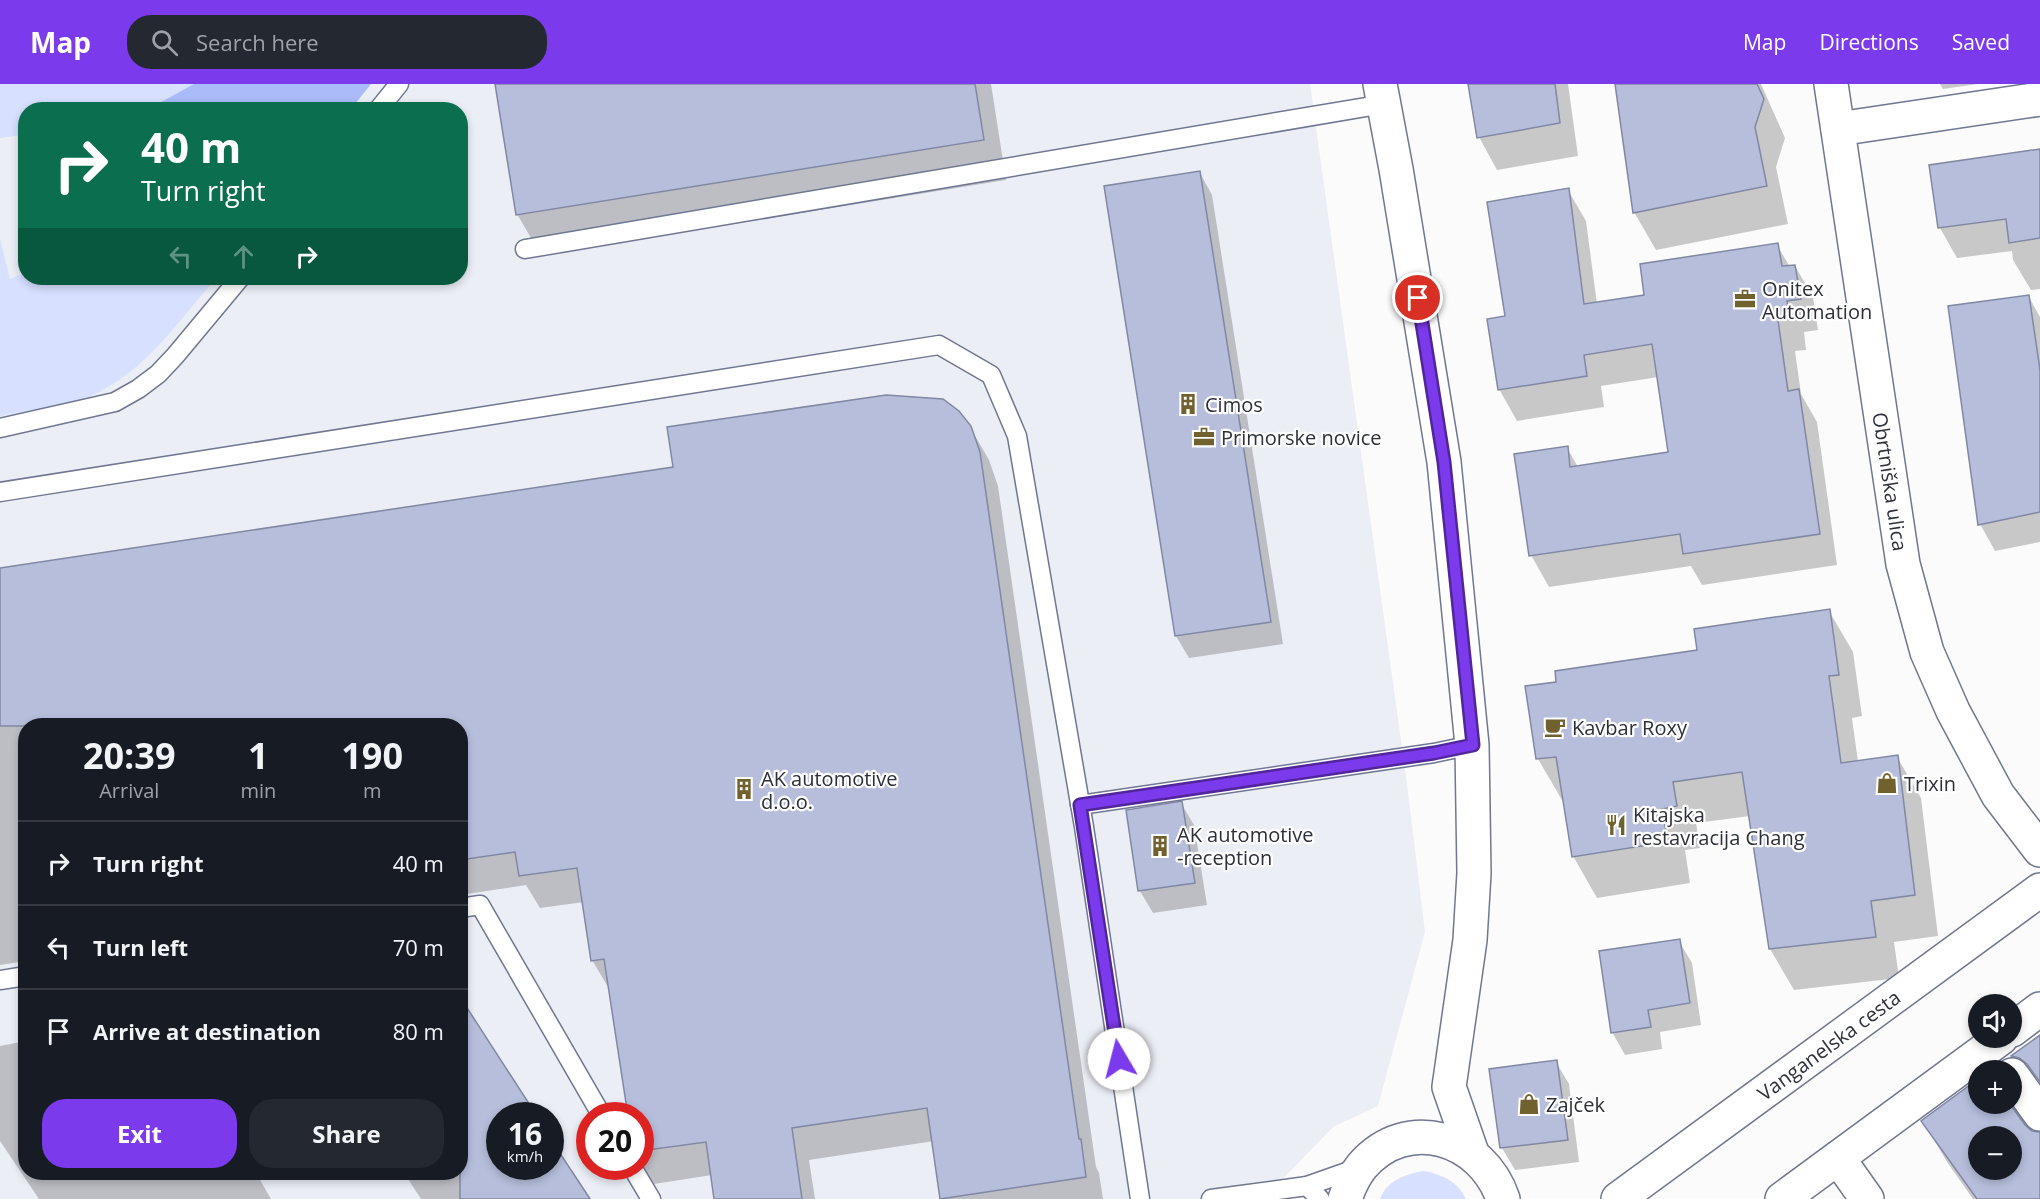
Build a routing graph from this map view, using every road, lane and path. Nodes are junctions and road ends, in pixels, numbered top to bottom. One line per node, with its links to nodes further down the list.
1 (399, 84): 5 (lane)
2 (1831, 84): 6 (street, Obrtniška ulica)
3 (1382, 91): 7 (lane); 11 (street)
4 (2040, 99): 6 (street)
5 (384, 102)
6 (1838, 129): 13 (street, Obrtniška ulica)
7 (525, 249)
8 (234, 285): 9 (lane)
9 (0, 428)
10 (0, 492): 12 (lane)
11 (1473, 745): 12 (lane); 21 (street)
12 (1080, 805): 32 (lane)
13 (2040, 850)
14 (2040, 890): 37 (street, Vanganelska cesta)
15 (468, 907): 23 (lane)
16 (18, 978): 17 (lane)
17 (0, 981)
18 (2040, 1009): 19 (street)
19 (2022, 1027)
20 (2000, 1048): 27 (street)
21 (1449, 1087): 25 (street); 26 (street)
22 (2022, 1090): 24 (street)
23 (594, 1102)
24 (2040, 1114)
25 (1412, 1139): 26 (street); 28 (street)
26 (1472, 1153): 36 (street)
27 (1838, 1158): 38 (street); 39 (street)
28 (1362, 1166): 30 (lane); 35 (street)
29 (640, 1180): 31 (lane)
30 (1307, 1186): 33 (lane); 34 (lane)
31 (651, 1199)
32 (1140, 1199)
33 (1211, 1199)
34 (1320, 1199)
35 (1345, 1199)
36 (1503, 1199)
37 (1618, 1199)
38 (1782, 1199)
39 (1867, 1199)

